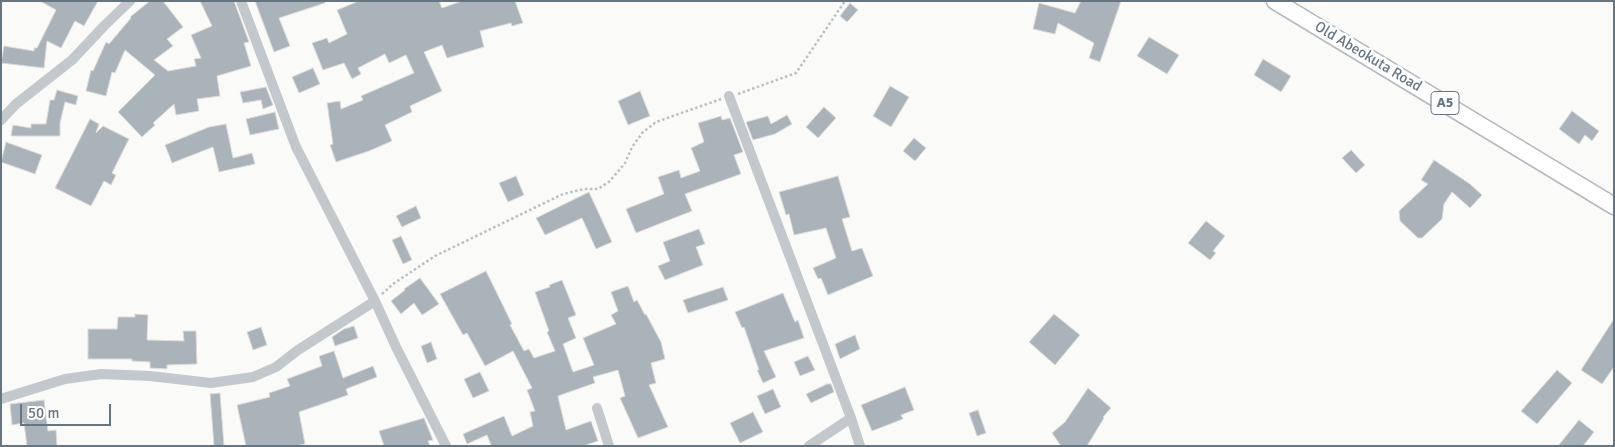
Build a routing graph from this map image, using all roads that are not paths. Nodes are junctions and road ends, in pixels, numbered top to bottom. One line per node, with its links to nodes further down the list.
1 (130, 1): 5 (street)
2 (241, 1): 7 (street)
3 (1275, 1): 6 (highway, Old Abeokuta Road / A5)
4 (729, 96): 10 (street)
5 (1, 120)
6 (1614, 206)
7 (375, 301): 8 (street); 11 (street)
8 (1, 399)
9 (597, 408): 12 (street)
10 (851, 418): 13 (street); 14 (street)
11 (446, 446)
12 (609, 446)
13 (809, 446)
14 (860, 446)

